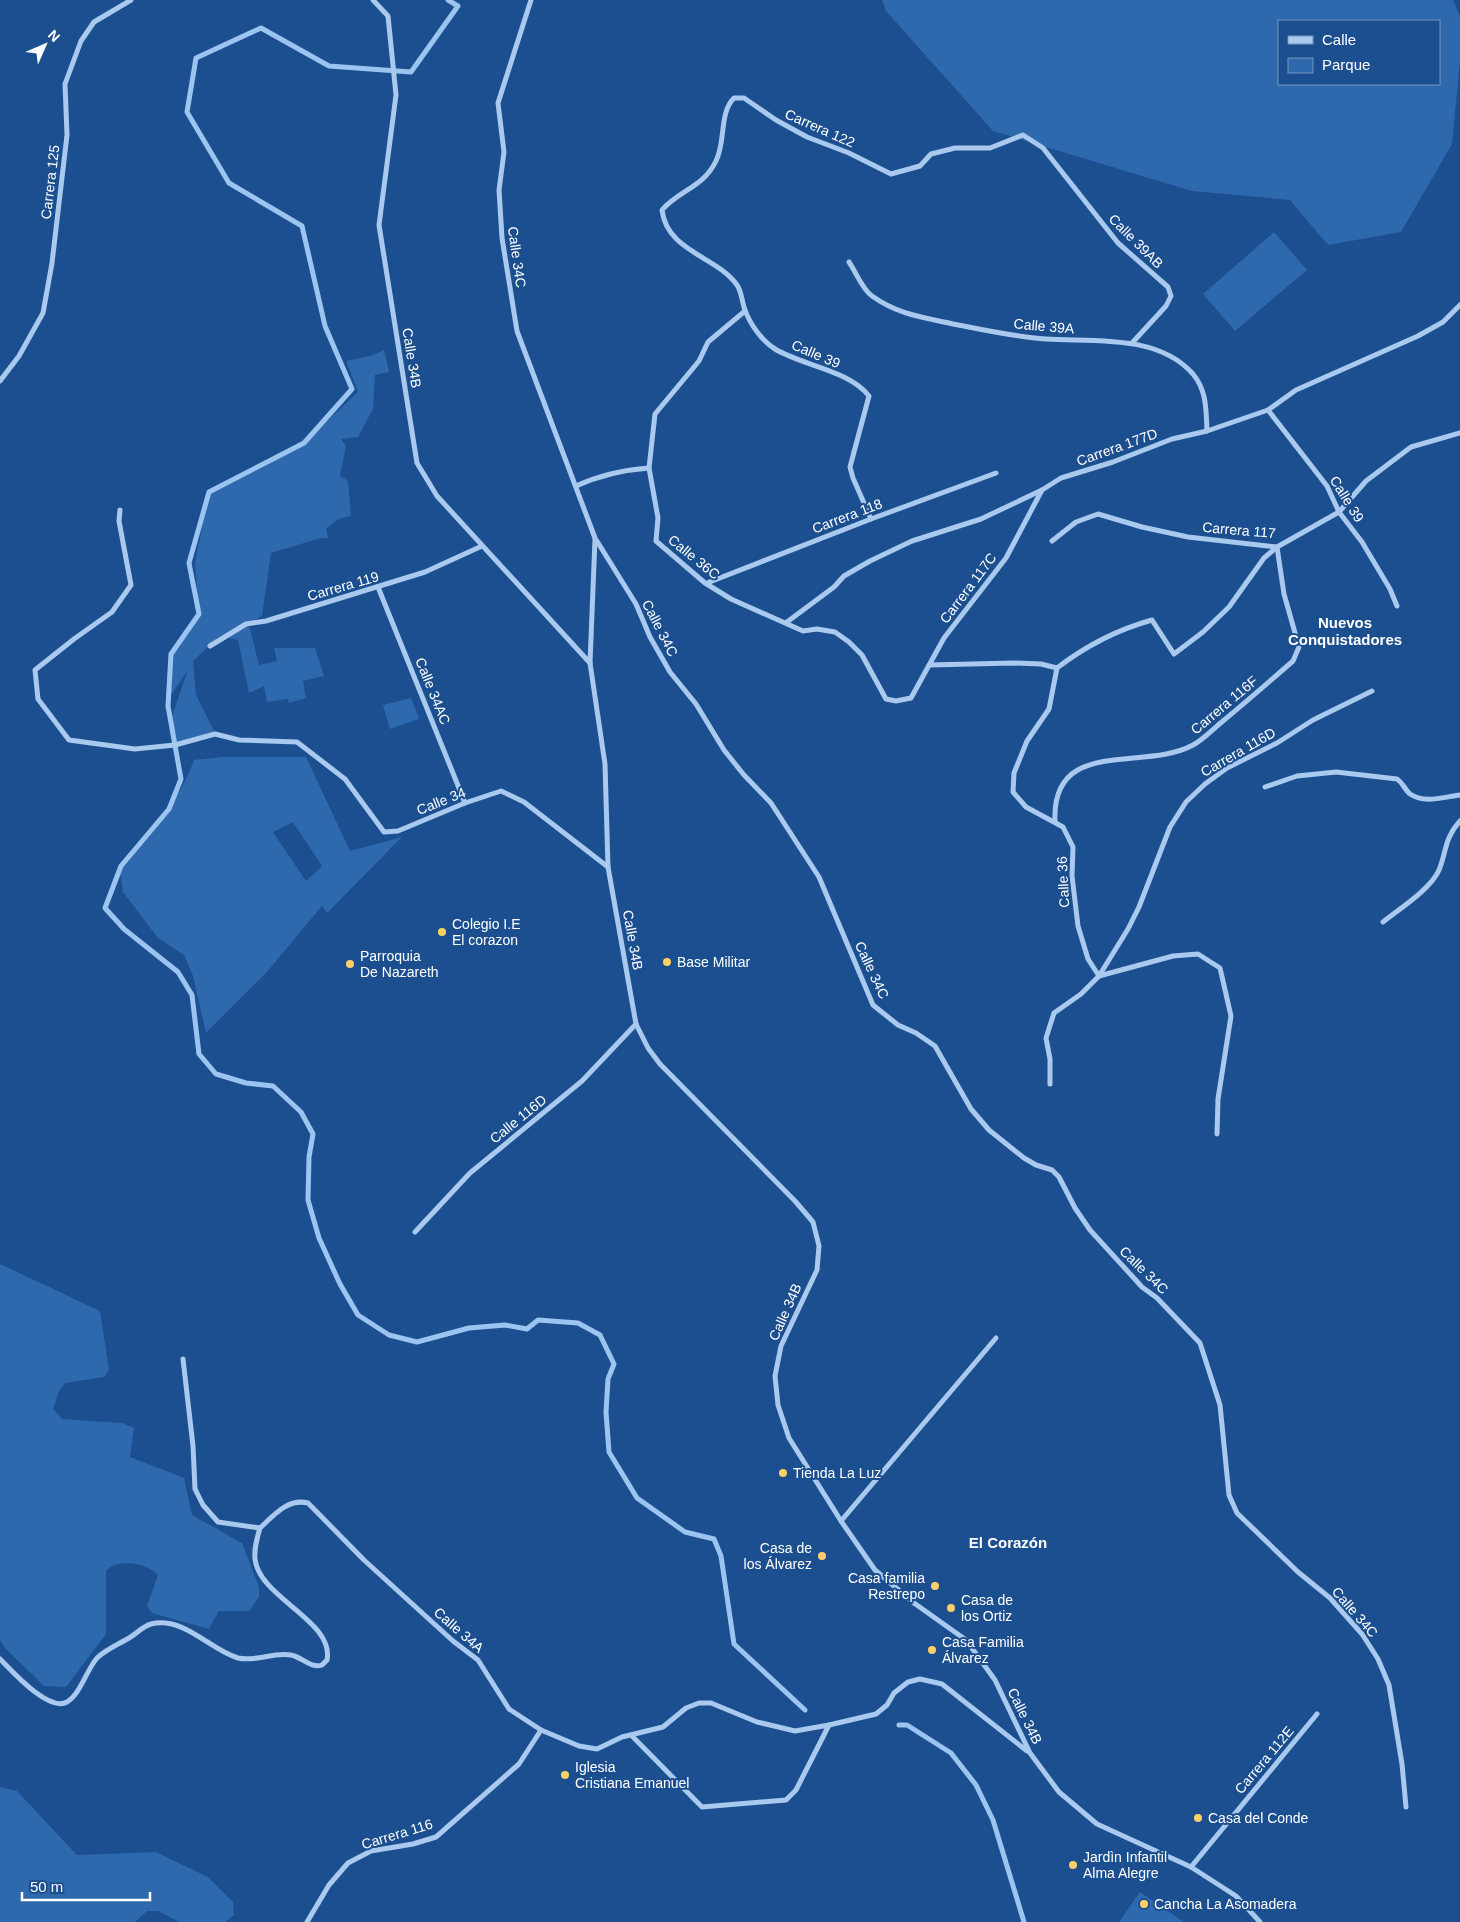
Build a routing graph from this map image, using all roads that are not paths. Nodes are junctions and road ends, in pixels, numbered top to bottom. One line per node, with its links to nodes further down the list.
1 (131, 0): 10 (street, Carrera 125)
2 (373, 0): 23 (street, Calle 34B)
3 (531, 0): 16 (street, Calle 34C)
4 (1023, 135): 5 (street, Carrera 122); 9 (street, Calle 39AB)
5 (662, 210): 8 (street, Calle 39)
6 (849, 262): 9 (street, Calle 39A)
7 (1460, 305): 11 (street, Carrera 177D)
8 (745, 311): 14 (street, Calle 36C); 20 (street, Calle 39)
9 (1132, 343): 12 (street, Calle 39A)
10 (0, 381)
11 (1268, 410): 12 (street, Carrera 177D); 19 (street, Calle 39)
12 (1207, 431): 17 (street, Carrera 177D)
13 (1460, 432): 19 (street, Carrera 117)
14 (648, 468): 16 (street); 25 (street, Calle 36C)
15 (996, 473): 20 (street, Carrera 118)
16 (576, 486): 21 (street, Calle 34C)
17 (1042, 490): 28 (street, Carrera 177D); 31 (street, Carrera 117C)
18 (120, 510): 37 (street, Calle 34)
19 (1339, 512): 24 (street, Carrera 117); 27 (street, Calle 39)
20 (871, 518): 25 (street, Carrera 118)
21 (595, 538): 30 (street, Calle 34B); 57 (street, Calle 34C)
22 (1052, 541): 24 (street, Carrera 117)
23 (482, 546): 26 (street, Carrera 119); 30 (street, Calle 34B)
24 (1277, 547): 32 (street); 39 (street, Carrera 116F)
25 (706, 583): 28 (street, Calle 36C)
26 (378, 587): 29 (street, Carrera 119); 37 (street, Calle 34AC)
27 (1397, 606)
28 (787, 622): 34 (street, Calle 36C)
29 (210, 646)
30 (590, 663): 40 (street, Calle 34B)
31 (930, 665): 32 (street); 34 (street, Carrera 117C)
32 (1057, 668): 39 (street, Calle 36)
33 (1372, 691): 42 (street, Carrera 116D)
34 (911, 698)
35 (1265, 787): 36 (street)
36 (1460, 794)
37 (465, 803): 40 (street, Calle 34)
38 (1460, 821): 41 (street)
39 (1055, 822): 42 (street, Calle 36)
40 (608, 867): 43 (street, Calle 34B)
41 (1383, 922)
42 (1100, 976): 44 (street); 45 (street)
43 (636, 1024): 46 (street, Calle 116D); 49 (street, Calle 34B)
44 (1050, 1084)
45 (1217, 1134)
46 (415, 1232)
47 (996, 1338): 49 (street)
48 (183, 1359): 50 (street)
49 (841, 1522): 56 (street, Calle 34B)
50 (260, 1528): 51 (street); 54 (street, Calle 34A)
51 (0, 1659)
52 (1317, 1714): 58 (street, Carrera 112E)
53 (829, 1725): 55 (street, Calle 34A); 55 (street); 56 (street, Calle 34A)
54 (541, 1730): 55 (street, Calle 34A); 59 (street, Carrera 116)
55 (632, 1736)
56 (1030, 1753): 58 (street, Calle 34B)
57 (1406, 1807)
58 (1191, 1867): 60 (street, Calle 34B)
59 (307, 1922)
60 (1260, 1922)

